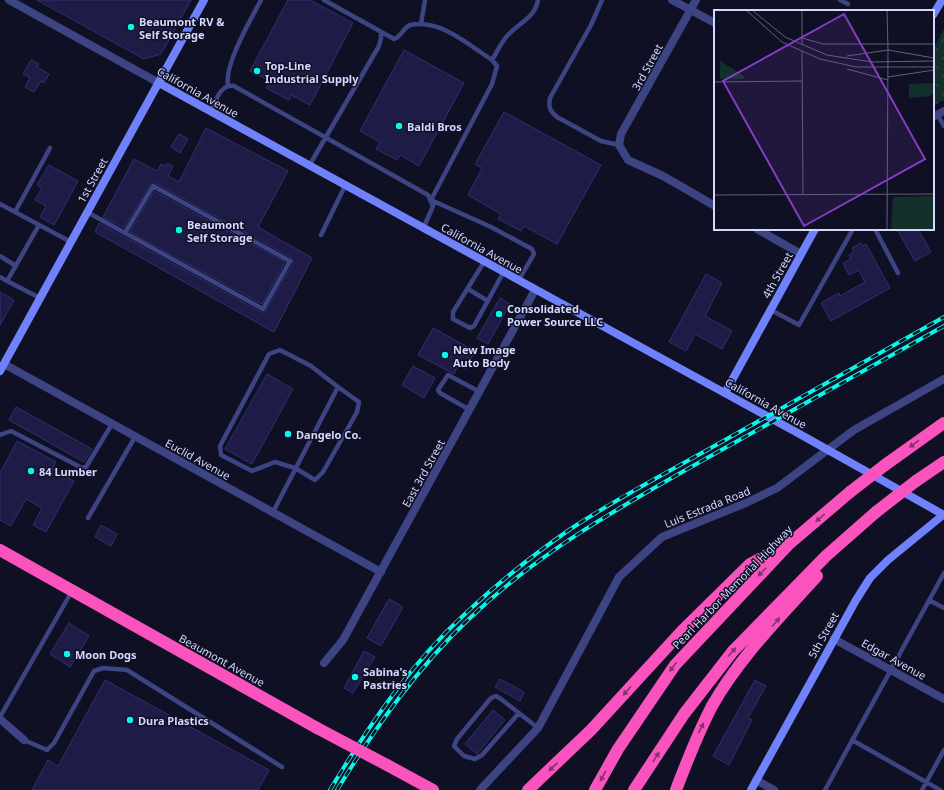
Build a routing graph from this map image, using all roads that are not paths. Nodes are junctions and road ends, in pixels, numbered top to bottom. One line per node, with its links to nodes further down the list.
1 (9, 0): 19 (street, California Avenue)
2 (204, 0): 19 (street, 1st Street)
3 (261, 0): 20 (lane)
4 (324, 0): 17 (lane)
5 (425, 0): 16 (lane)
6 (538, 0): 18 (lane)
7 (602, 0): 25 (lane)
8 (672, 0): 13 (street)
9 (696, 0): 13 (street, 3rd Street)
10 (840, 0): 12 (lane)
11 (942, 0): 14 (street)
12 (848, 4)
13 (691, 10): 15 (street); 25 (street, 3rd Street)
14 (934, 14)
15 (714, 22)
16 (421, 24): 17 (lane); 18 (lane)
17 (381, 32): 24 (lane)
18 (492, 60): 29 (lane)
19 (158, 83): 21 (street, California Avenue); 33 (street, 1st Street)
20 (228, 85): 21 (lane); 24 (lane)
21 (210, 112): 27 (street, California Avenue)
22 (938, 114): 23 (lane)
23 (944, 126)
24 (326, 137): 27 (lane); 29 (lane)
25 (620, 145): 31 (street)
26 (50, 148): 32 (lane)
27 (309, 166): 28 (street, California Avenue)
28 (345, 186): 35 (street, California Avenue); 41 (lane)
29 (431, 200): 35 (lane); 51 (lane)
30 (0, 204): 32 (lane)
31 (714, 205)
32 (15, 212): 34 (lane)
33 (87, 212): 40 (lane); 42 (street, 1st Street)
34 (39, 225): 42 (lane); 46 (lane)
35 (423, 229): 45 (street, California Avenue)
36 (759, 230): 43 (street)
37 (814, 230): 43 (street, 4th Street)
38 (852, 230): 56 (lane)
39 (876, 230): 48 (lane)
40 (125, 233): 40 (lane)
41 (322, 235)
42 (71, 242): 54 (street, 1st Street)
43 (802, 254): 56 (street, 4th Street)
44 (0, 256): 46 (lane)
45 (484, 262): 47 (street, California Avenue); 52 (lane)
46 (16, 266): 50 (lane)
47 (503, 273): 51 (street, California Avenue); 55 (lane)
48 (898, 273)
49 (0, 277): 50 (lane)
50 (7, 281): 54 (lane)
51 (518, 281): 53 (street, California Avenue)
52 (468, 289): 55 (lane); 55 (lane)
53 (535, 290): 60 (street, East 3rd Street); 61 (street, California Avenue)
54 (40, 298): 57 (street, 1st Street)
55 (488, 301)
56 (771, 310): 61 (street, 4th Street)
57 (2, 368): 64 (street, Euclid Avenue)
58 (944, 379): 67 (street, Luis Estrada Road)
59 (338, 387): 69 (lane); 69 (lane); 69 (lane)
60 (480, 392): 62 (street, East 3rd Street); 62 (lane)
61 (725, 393): 67 (street, California Avenue)
62 (470, 410): 76 (street, East 3rd Street)
63 (944, 423): 74 (highway, Pearl Harbor Memorial Highway, one-way to 74, bridge)
64 (112, 424): 65 (lane); 66 (street, Euclid Avenue)
65 (0, 435)
66 (135, 437): 70 (street, Euclid Avenue); 72 (lane)
67 (827, 449): 71 (street, California Avenue); 87 (street, Luis Estrada Road)
68 (944, 462): 73 (highway, bridge)
69 (295, 468): 70 (lane)
70 (272, 512): 76 (street, Euclid Avenue)
71 (944, 515): 81 (street, 5th Street)
72 (88, 518)
73 (864, 522): 98 (highway, one-way to 73); 99 (highway, one-way to 73)
74 (789, 544): 96 (highway, one-way to 96); 97 (highway, Pearl Harbor Memorial Highway, one-way to 97)
75 (0, 550): 78 (highway, Beaumont Avenue)
76 (381, 572): 82 (street, East 3rd Street)
77 (944, 573): 79 (lane)
78 (72, 591): 86 (lane); 94 (highway, Beaumont Avenue, bridge)
79 (929, 600): 80 (lane); 83 (lane)
80 (944, 608)
81 (834, 639): 83 (street, Edgar Avenue); 92 (street, 5th Street)
82 (324, 663)
83 (890, 670): 84 (street, Edgar Avenue); 89 (lane)
84 (944, 699)
85 (519, 713): 85 (lane); 87 (lane)
86 (0, 718): 88 (street)
87 (538, 728): 95 (street, Luis Estrada Road)
88 (24, 740): 91 (lane)
89 (852, 740): 93 (lane); 102 (lane)
90 (944, 750): 93 (lane)
91 (282, 767)
92 (756, 780): 100 (street, 5th Street); 101 (street)
93 (926, 782): 103 (lane); 104 (lane)
94 (433, 790)
95 (480, 790)
96 (528, 790)
97 (595, 790)
98 (634, 790)
99 (676, 790)
100 (751, 790)
101 (774, 790)
102 (825, 790)
103 (922, 790)
104 (940, 790)

